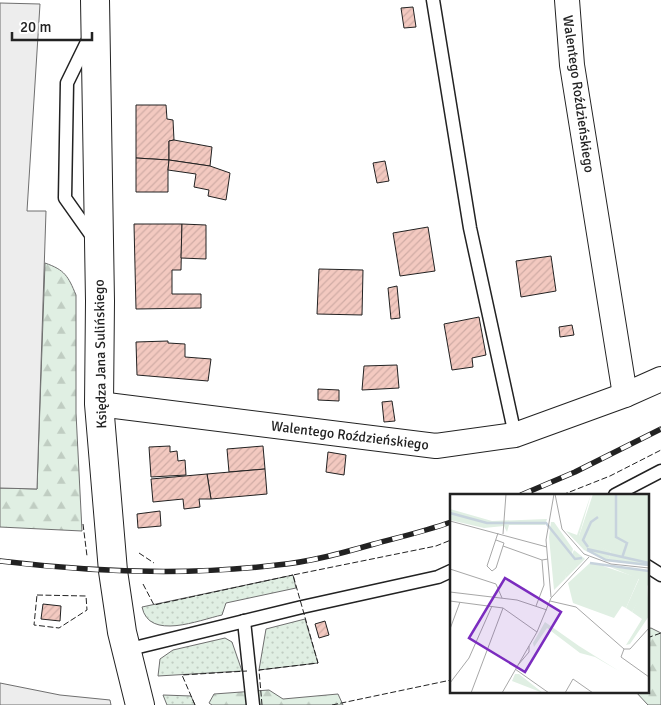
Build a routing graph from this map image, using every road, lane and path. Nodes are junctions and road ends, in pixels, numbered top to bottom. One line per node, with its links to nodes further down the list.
1 (433, 0): 7 (lane)
2 (567, 0): 5 (street, Walentego Roździeńskiego)
3 (96, 11): 6 (street, Księdza Jana Sulińskiego)
4 (661, 379): 5 (street, Walentego Roździeńskiego)
5 (624, 395): 7 (street, Walentego Roździeńskiego)
6 (99, 404): 7 (street, Walentego Roździeńskiego); 14 (street, Księdza Jana Sulińskiego)
7 (515, 435)
8 (661, 471): 9 (lane)
9 (617, 494)
10 (648, 567): 12 (lane)
11 (450, 571): 13 (lane)
12 (661, 575)
13 (244, 621): 14 (lane); 16 (lane)
14 (126, 650): 15 (street, Księdza Jana Sulińskiego)
15 (140, 705)
16 (252, 705)

